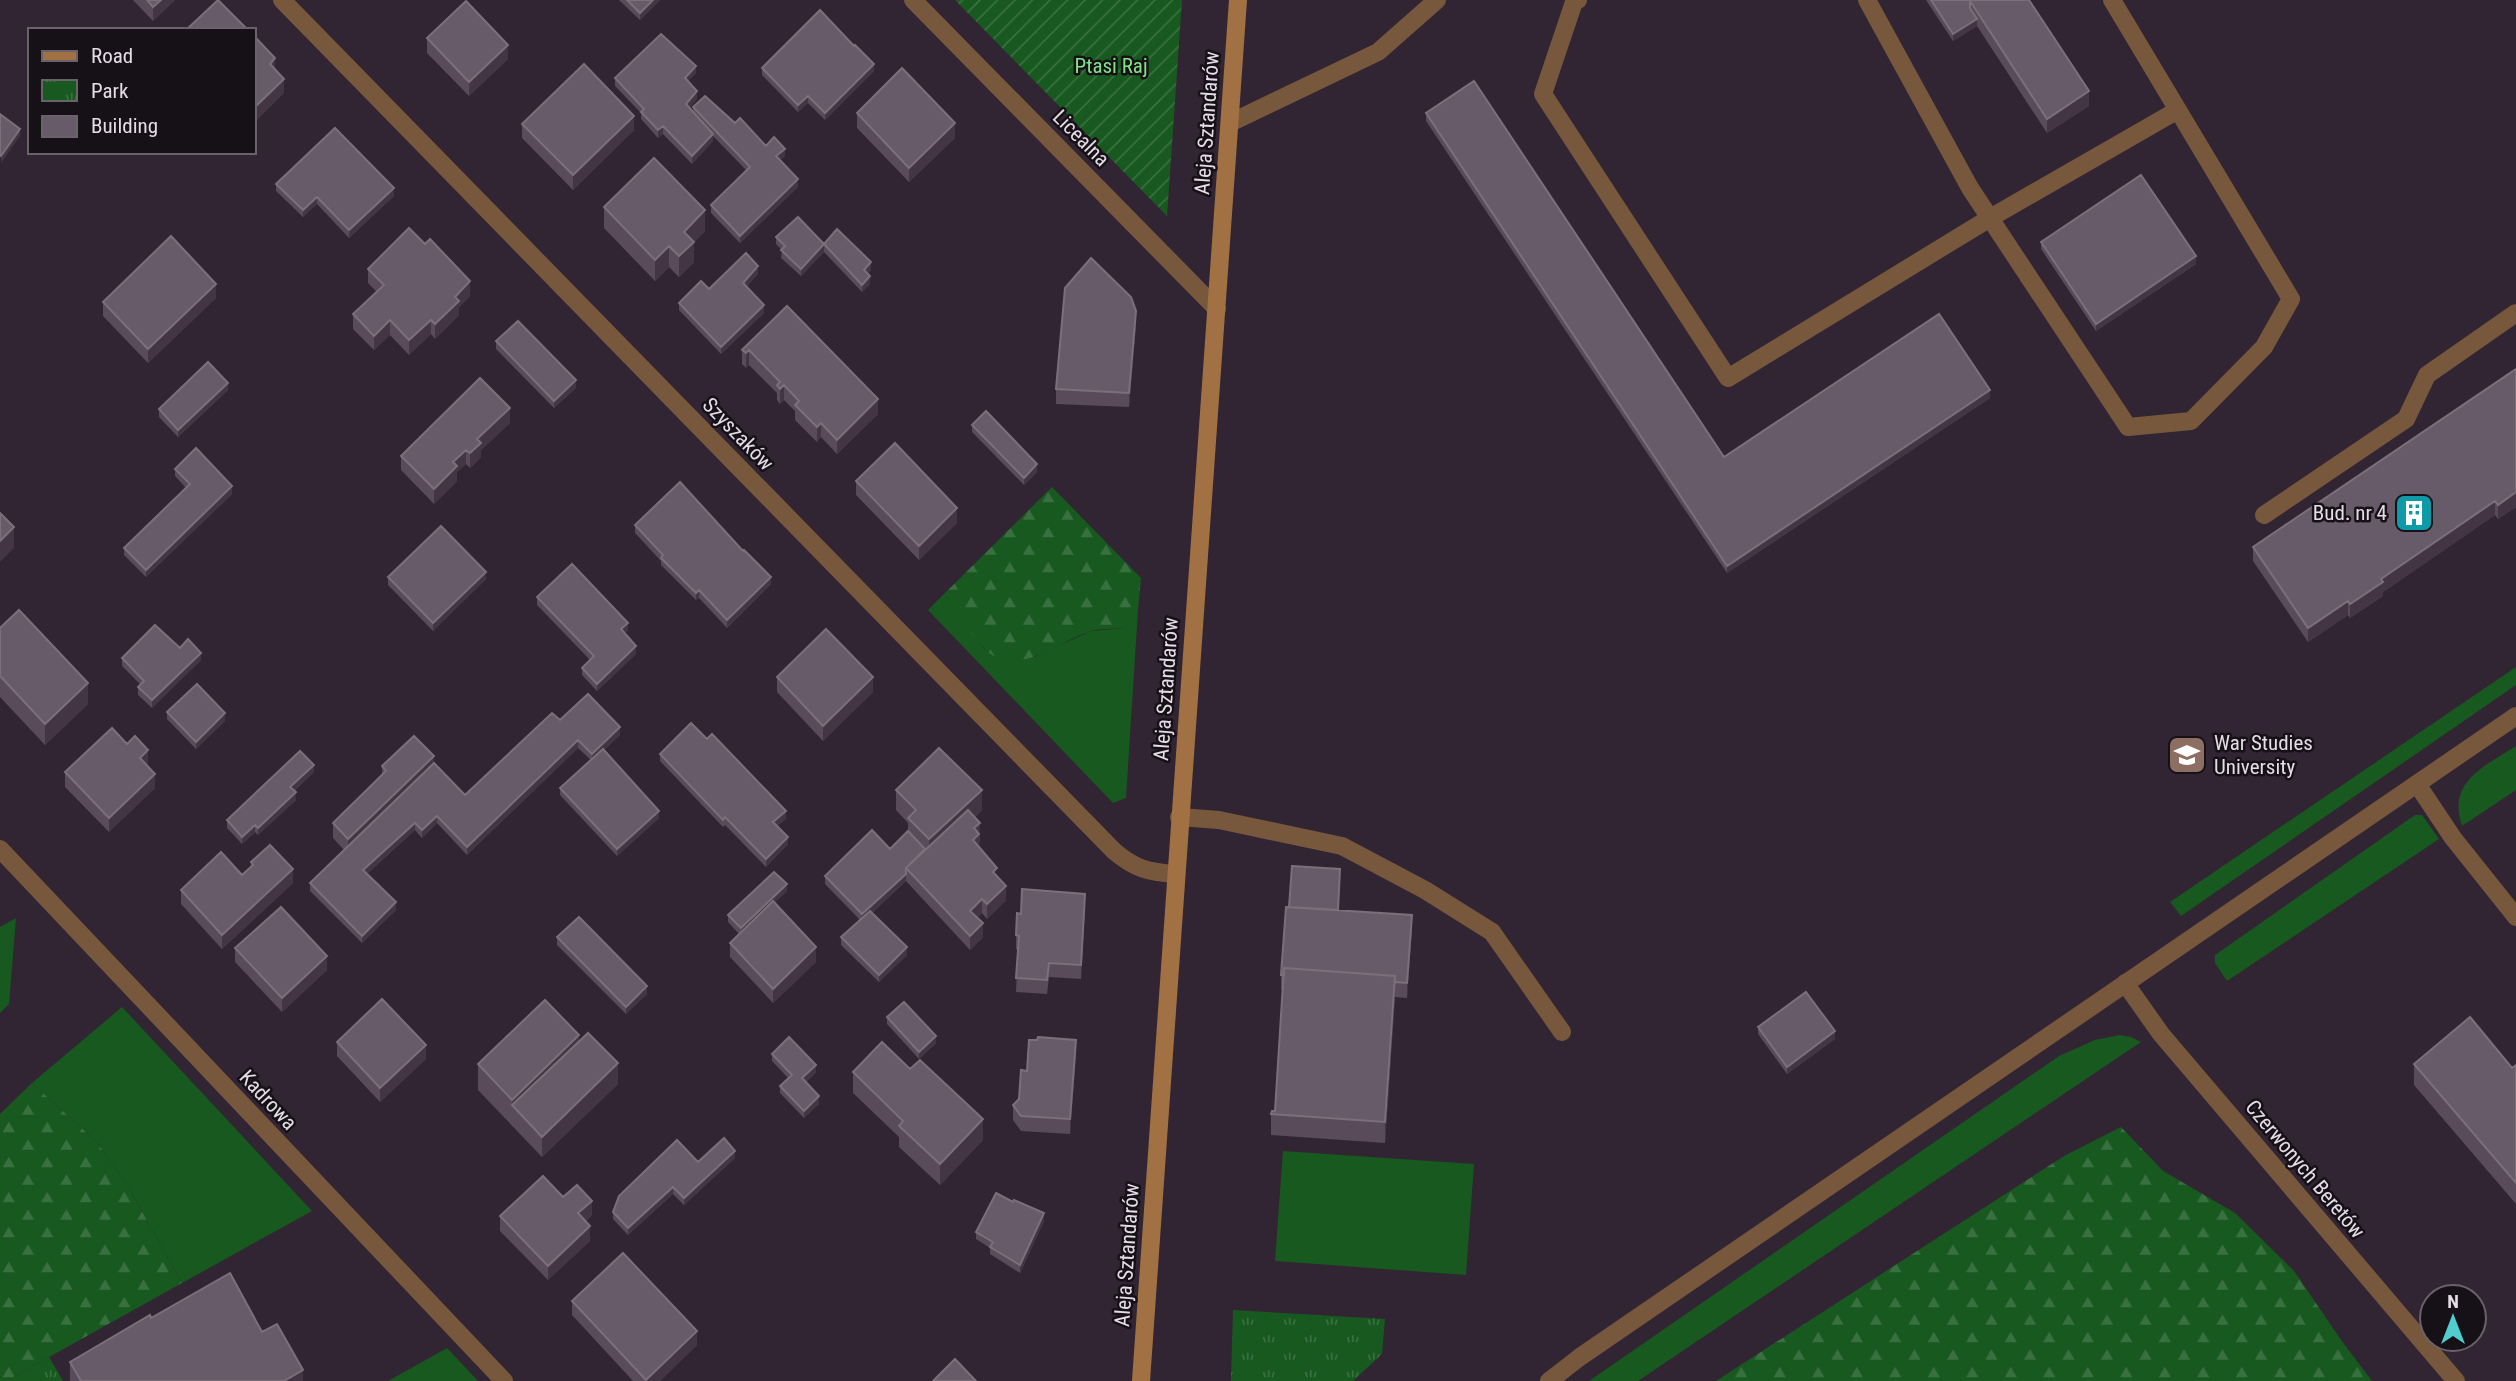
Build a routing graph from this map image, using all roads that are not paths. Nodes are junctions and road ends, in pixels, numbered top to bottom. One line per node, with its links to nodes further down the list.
1 (282, 0): 18 (street, Szyszaków)
2 (913, 0): 11 (street, Licealna)
3 (1238, 0): 9 (street, Aleja Sztandarów)
4 (1437, 0): 9 (street)
5 (1578, 0): 10 (street)
6 (1867, 0): 10 (street)
7 (2112, 0): 8 (street)
8 (2178, 110): 10 (street); 10 (street)
9 (1230, 123): 11 (street, Aleja Sztandarów)
10 (1990, 218)
11 (1217, 309): 16 (street, Aleja Sztandarów)
12 (2516, 313): 13 (street)
13 (2264, 515)
14 (2516, 716): 15 (street)
15 (2417, 783): 19 (street); 20 (street)
16 (1180, 817): 18 (street, Aleja Sztandarów); 21 (street)
17 (0, 849): 22 (street, Kadrowa)
18 (1176, 874): 23 (street, Aleja Sztandarów)
19 (2516, 916)
20 (2125, 983): 24 (street); 25 (street, Czerwonych Beretów)
21 (1562, 1032)
22 (503, 1381)
23 (1142, 1381)
24 (1549, 1381)
25 (2456, 1381)

